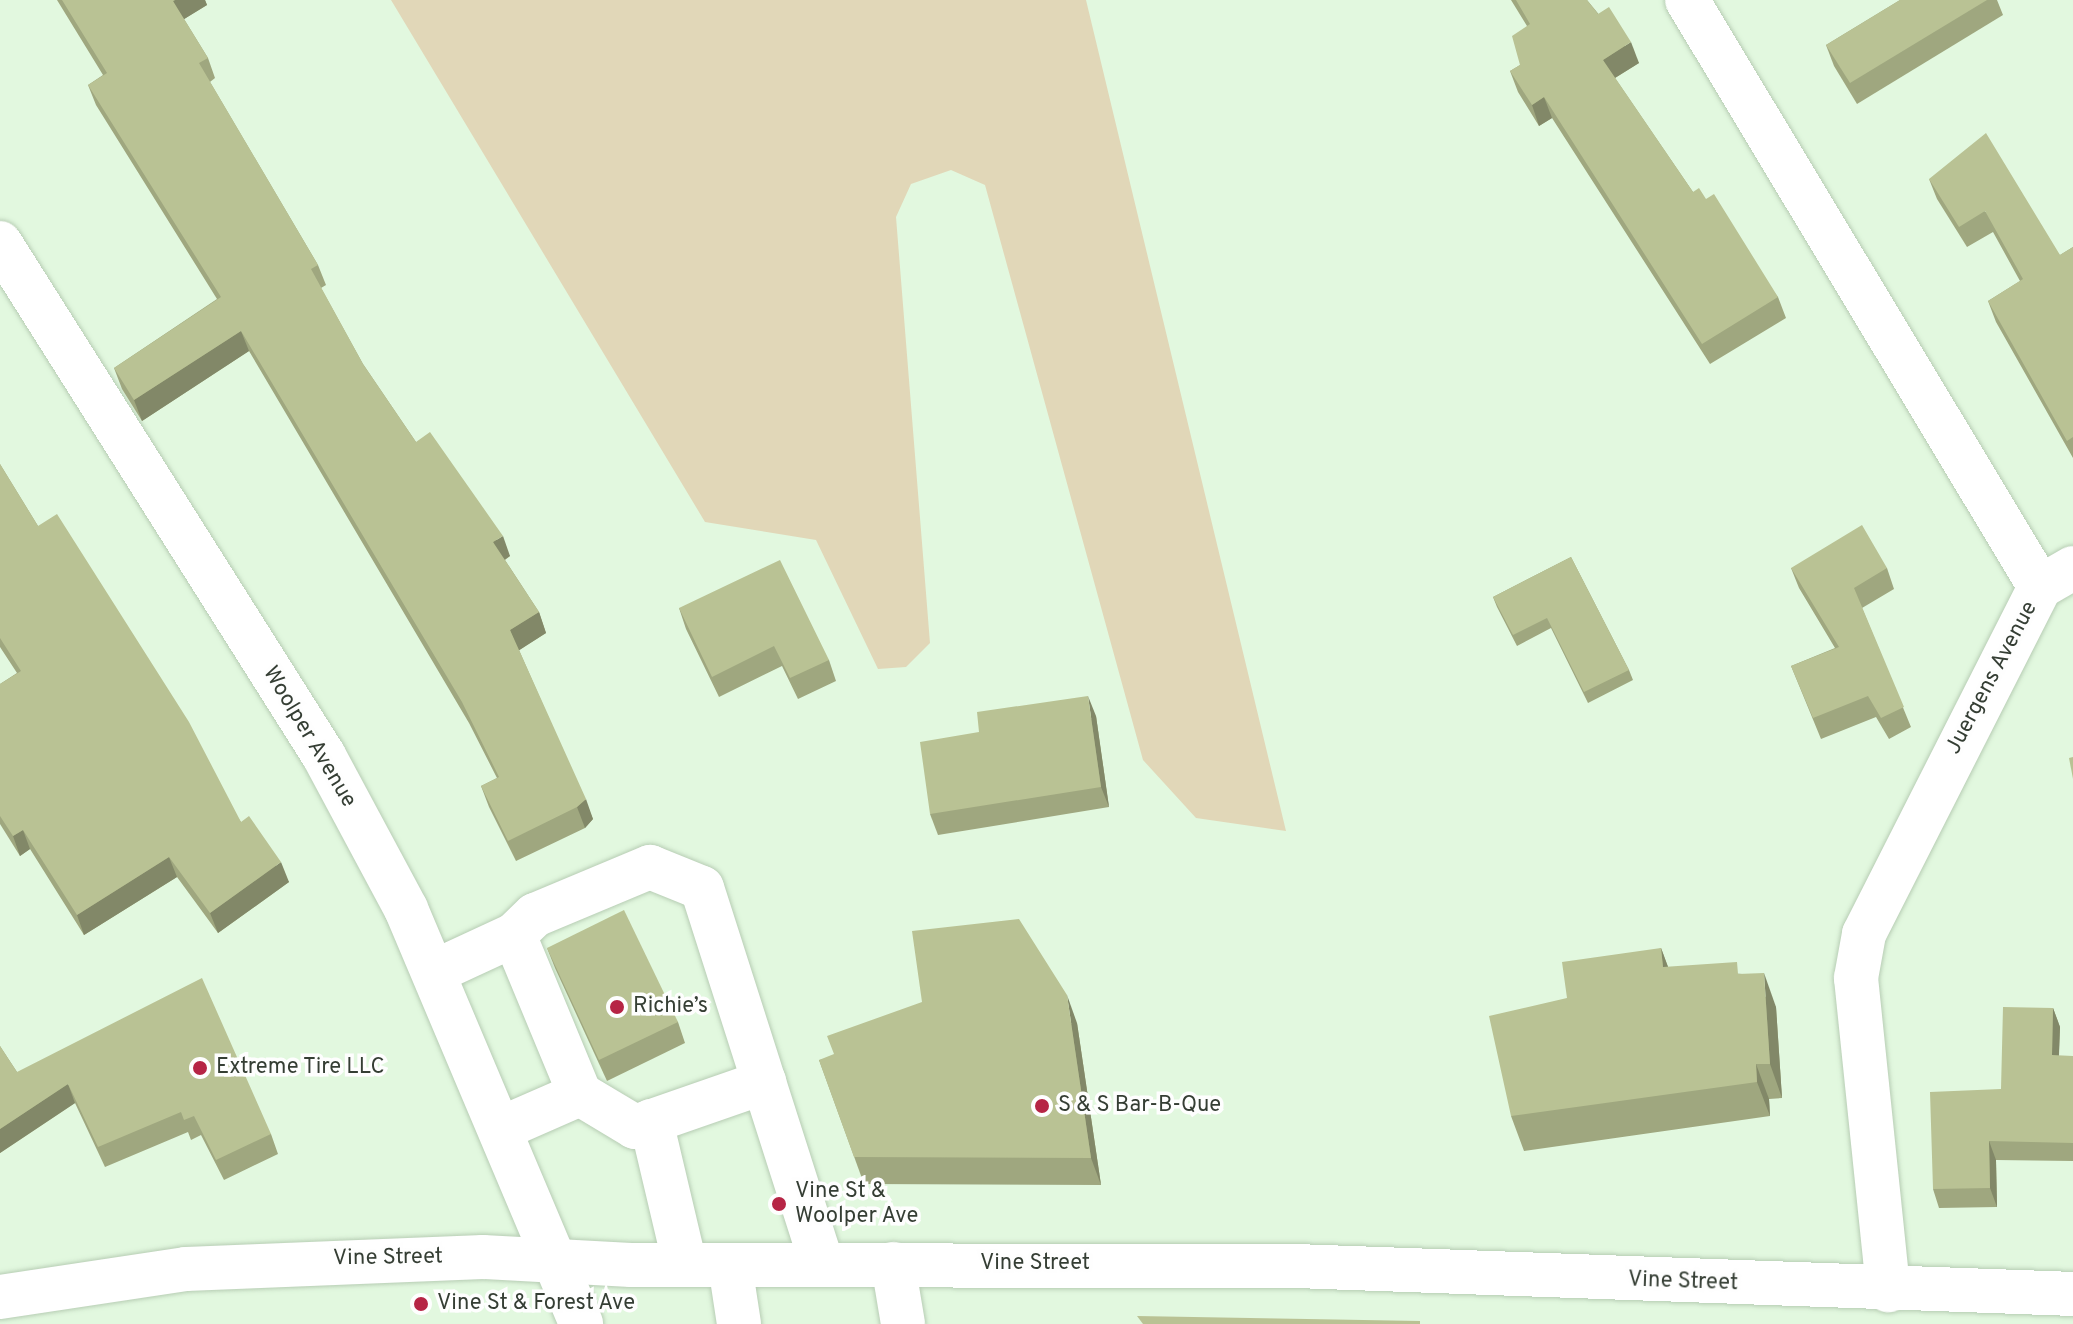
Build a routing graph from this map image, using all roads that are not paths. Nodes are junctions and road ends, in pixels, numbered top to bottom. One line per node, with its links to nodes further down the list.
1 (1687, 0): 3 (street, Juergens Avenue)
2 (0, 243): 5 (street, Woolper Avenue)
3 (2057, 577): 15 (street, Juergens Avenue)
4 (514, 935): 5 (street); 6 (street); 7 (street)
5 (434, 972): 9 (street, Woolper Avenue)
6 (764, 1082): 8 (street); 11 (street)
7 (580, 1094): 8 (street); 9 (street)
8 (651, 1121): 13 (street)
9 (500, 1129): 10 (street, Woolper Avenue)
10 (559, 1261): 13 (street, Vine Street); 17 (street, Vine Street); 18 (street, Woolper Avenue)
11 (822, 1264): 12 (street, Vine Street); 14 (street, Vine Street)
12 (893, 1264): 15 (street, Vine Street); 20 (street)
13 (685, 1265): 14 (street, Vine Street)
14 (730, 1265): 19 (street)
15 (1888, 1290): 16 (street, Vine Street)
16 (2073, 1294)
17 (0, 1297)
18 (581, 1324)
19 (739, 1324)
20 (903, 1324)

